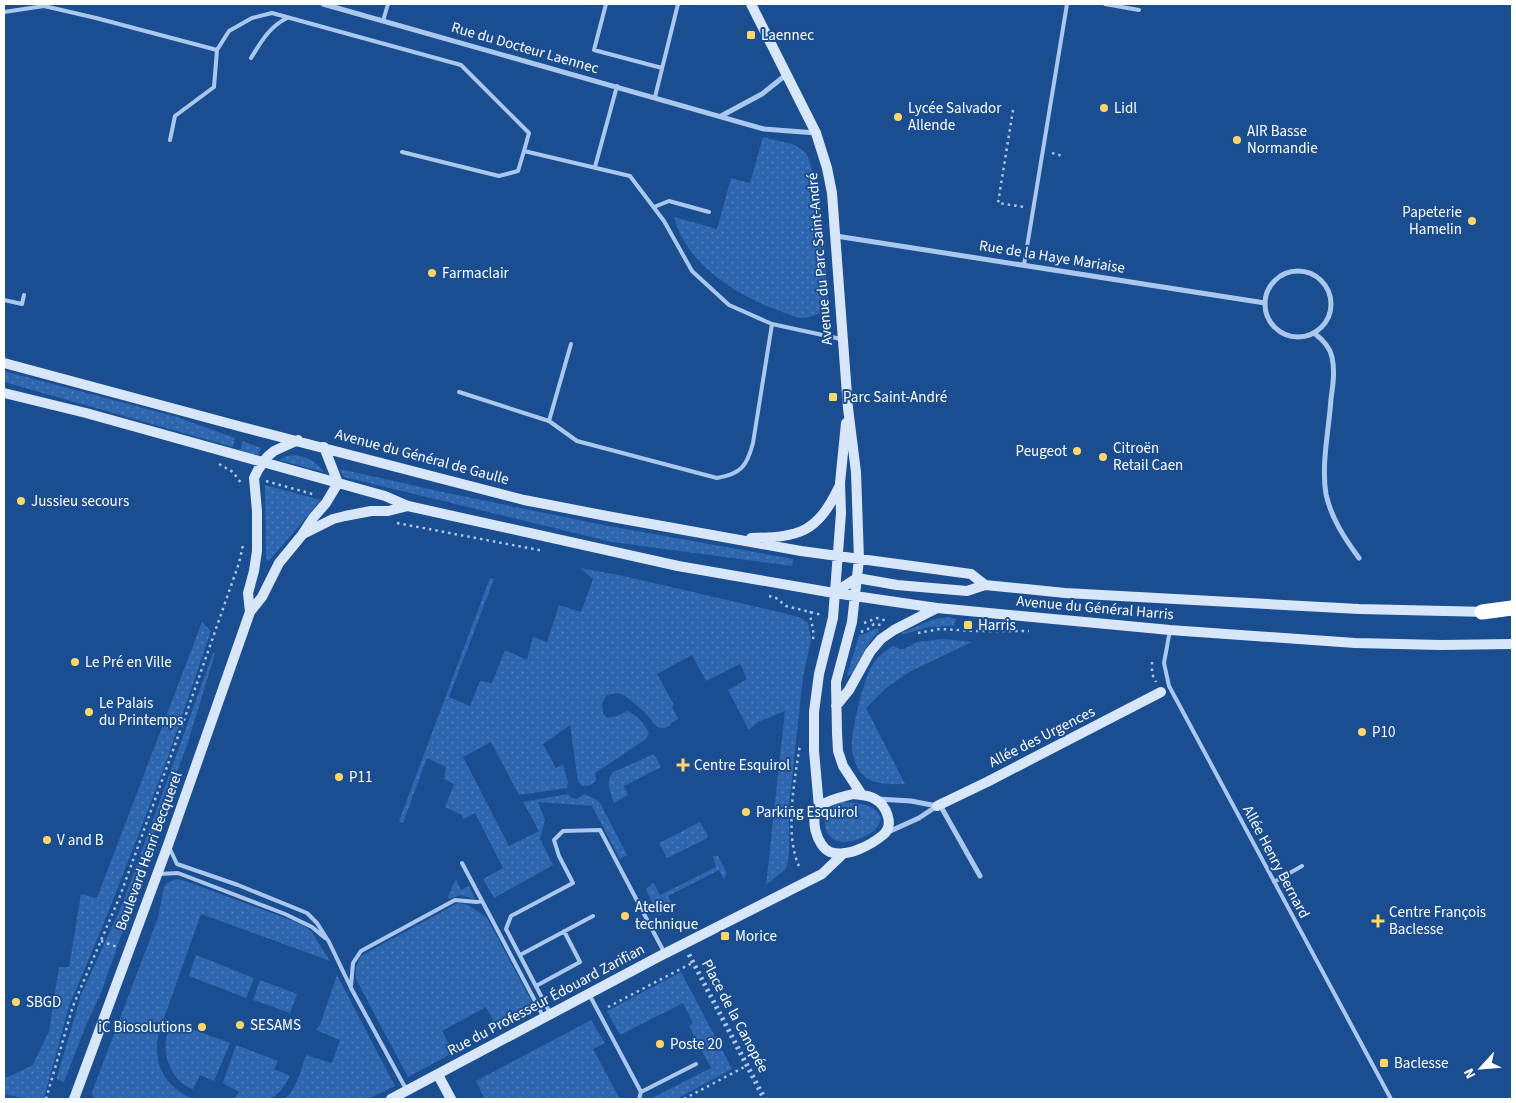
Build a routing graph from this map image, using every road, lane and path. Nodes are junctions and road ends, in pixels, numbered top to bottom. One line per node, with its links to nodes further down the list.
1 (323, 4): 11 (street, Rue du Docteur Laennec)
2 (388, 4): 11 (lane)
3 (606, 4): 14 (lane)
4 (678, 4): 14 (lane)
5 (751, 4): 15 (main road, Avenue du Parc Saint-André)
6 (1067, 4): 29 (lane)
7 (1105, 4): 8 (lane)
8 (1139, 10)
9 (4, 12): 12 (lane)
10 (287, 18): 12 (lane); 13 (lane); 22 (lane)
11 (383, 21): 16 (street, Rue du Docteur Laennec)
12 (217, 50): 21 (lane)
13 (251, 58)
14 (662, 68): 17 (lane)
15 (787, 74): 19 (street); 20 (main road, Avenue du Parc Saint-André)
16 (617, 86): 17 (street, Rue du Docteur Laennec); 24 (lane)
17 (655, 97): 19 (street, Rue du Docteur Laennec)
18 (1012, 110): 26 (path)
19 (721, 116): 20 (street, Rue du Docteur Laennec)
20 (816, 133): 28 (main road, Avenue du Parc Saint-André)
21 (170, 140)
22 (524, 151): 23 (lane); 24 (lane)
23 (402, 152)
24 (595, 167): 25 (lane)
25 (654, 207): 27 (lane); 33 (lane)
26 (1024, 207)
27 (709, 212)
28 (835, 236): 29 (street, Rue de la Haye Mariaise); 35 (main road, Avenue du Parc Saint-André)
29 (1024, 265): 32 (street, Rue de la Haye Mariaise)
30 (24, 295): 31 (lane)
31 (4, 300)
32 (1265, 303): 34 (street); 34 (street)
33 (772, 324): 35 (lane); 41 (lane)
34 (1314, 333): 56 (street)
35 (843, 340): 40 (main road, Avenue du Parc Saint-André)
36 (571, 344): 41 (lane)
37 (4, 363): 42 (main road, Avenue du Général de Gaulle)
38 (458, 392): 41 (lane)
39 (4, 393): 44 (main road)
40 (848, 408): 48 (main road); 57 (main road)
41 (549, 421)
42 (298, 440): 43 (main road, Avenue du Général de Gaulle); 44 (main road)
43 (324, 447): 47 (main road); 53 (main road, Avenue du Général de Gaulle)
44 (263, 462): 47 (main road); 66 (main road)
45 (218, 464): 49 (path)
46 (265, 481): 50 (path)
47 (338, 483): 51 (main road); 52 (main road)
48 (840, 484): 53 (main road); 55 (main road)
49 (244, 490)
50 (320, 496)
51 (408, 506): 52 (main road); 60 (main road)
52 (302, 535): 66 (main road)
53 (733, 538): 55 (main road, Avenue du Général de Gaulle)
54 (244, 543): 92 (path)
55 (838, 556): 57 (main road, Avenue du Général Harris); 60 (main road)
56 (1359, 558)
57 (859, 559): 58 (main road); 59 (main road, Avenue du Général Harris)
58 (857, 578): 59 (main road, Avenue du Général Harris); 60 (main road); 61 (main road)
59 (986, 585): 67 (main road, Avenue du Général Harris)
60 (834, 593): 61 (main road, Avenue du Général Harris); 80 (main road)
61 (855, 596): 63 (main road, Avenue du Général Harris); 76 (main road)
62 (786, 606): 65 (path)
63 (937, 608): 71 (main road, Avenue du Général Harris); 76 (main road)
64 (1512, 608): 67 (highway)
65 (811, 611)
66 (250, 612): 82 (main road, Boulevard Henri Becquerel)
67 (1482, 612): 68 (main road, Avenue du Général Harris)
68 (1512, 612)
69 (861, 624): 70 (path)
70 (891, 624)
71 (1170, 630): 74 (main road, Avenue du Général Harris); 88 (lane, Allée Henry Bernard)
72 (1031, 631): 73 (path)
73 (917, 633)
74 (1512, 644)
75 (1161, 692): 79 (main road, Allée des Urgences)
76 (836, 706): 77 (main road)
77 (862, 795): 78 (main road); 80 (main road)
78 (875, 799): 79 (street); 81 (main road)
79 (938, 806): 81 (street); 87 (street)
80 (819, 807): 83 (main road)
81 (886, 833): 83 (main road)
82 (168, 844): 86 (main road, Boulevard Henri Becquerel); 93 (lane)
83 (844, 853): 94 (main road, Rue du Professeur Édouard Zarifian)
84 (462, 863): 89 (lane)
85 (1302, 866): 88 (lane)
86 (157, 874): 93 (lane); 110 (main road, Boulevard Henri Becquerel)
87 (980, 876)
88 (1274, 882): 116 (lane, Allée Henry Bernard)
89 (482, 901): 100 (lane); 103 (lane)
90 (593, 916): 91 (lane)
91 (564, 932): 97 (lane); 99 (lane)
92 (101, 941): 95 (path); 109 (path)
93 (329, 942): 100 (lane)
94 (682, 945): 96 (main road, Rue du Professeur Édouard Zarifian); 98 (path, Place de la Canopée); 115 (path, Place de la Canopée)
95 (118, 947)
96 (665, 954): 97 (lane); 101 (main road, Rue du Professeur Édouard Zarifian)
97 (520, 955): 99 (lane)
98 (692, 964): 102 (path); 105 (path, Place de la Canopée)
99 (536, 986): 103 (lane)
100 (351, 988): 107 (lane)
101 (589, 994): 103 (main road, Rue du Professeur Édouard Zarifian); 108 (lane)
102 (608, 1007)
103 (548, 1016): 106 (main road, Rue du Professeur Édouard Zarifian)
104 (696, 1064): 108 (lane)
105 (746, 1066): 114 (path); 115 (path, Place de la Canopée)
106 (438, 1075): 107 (main road, Rue du Professeur Édouard Zarifian); 112 (main road)
107 (407, 1091): 111 (main road, Rue du Professeur Édouard Zarifian)
108 (641, 1092): 113 (lane)
109 (46, 1099)
110 (74, 1099)
111 (391, 1099)
112 (451, 1099)
113 (639, 1099)
114 (684, 1099)
115 (765, 1099)
116 (1391, 1099)

